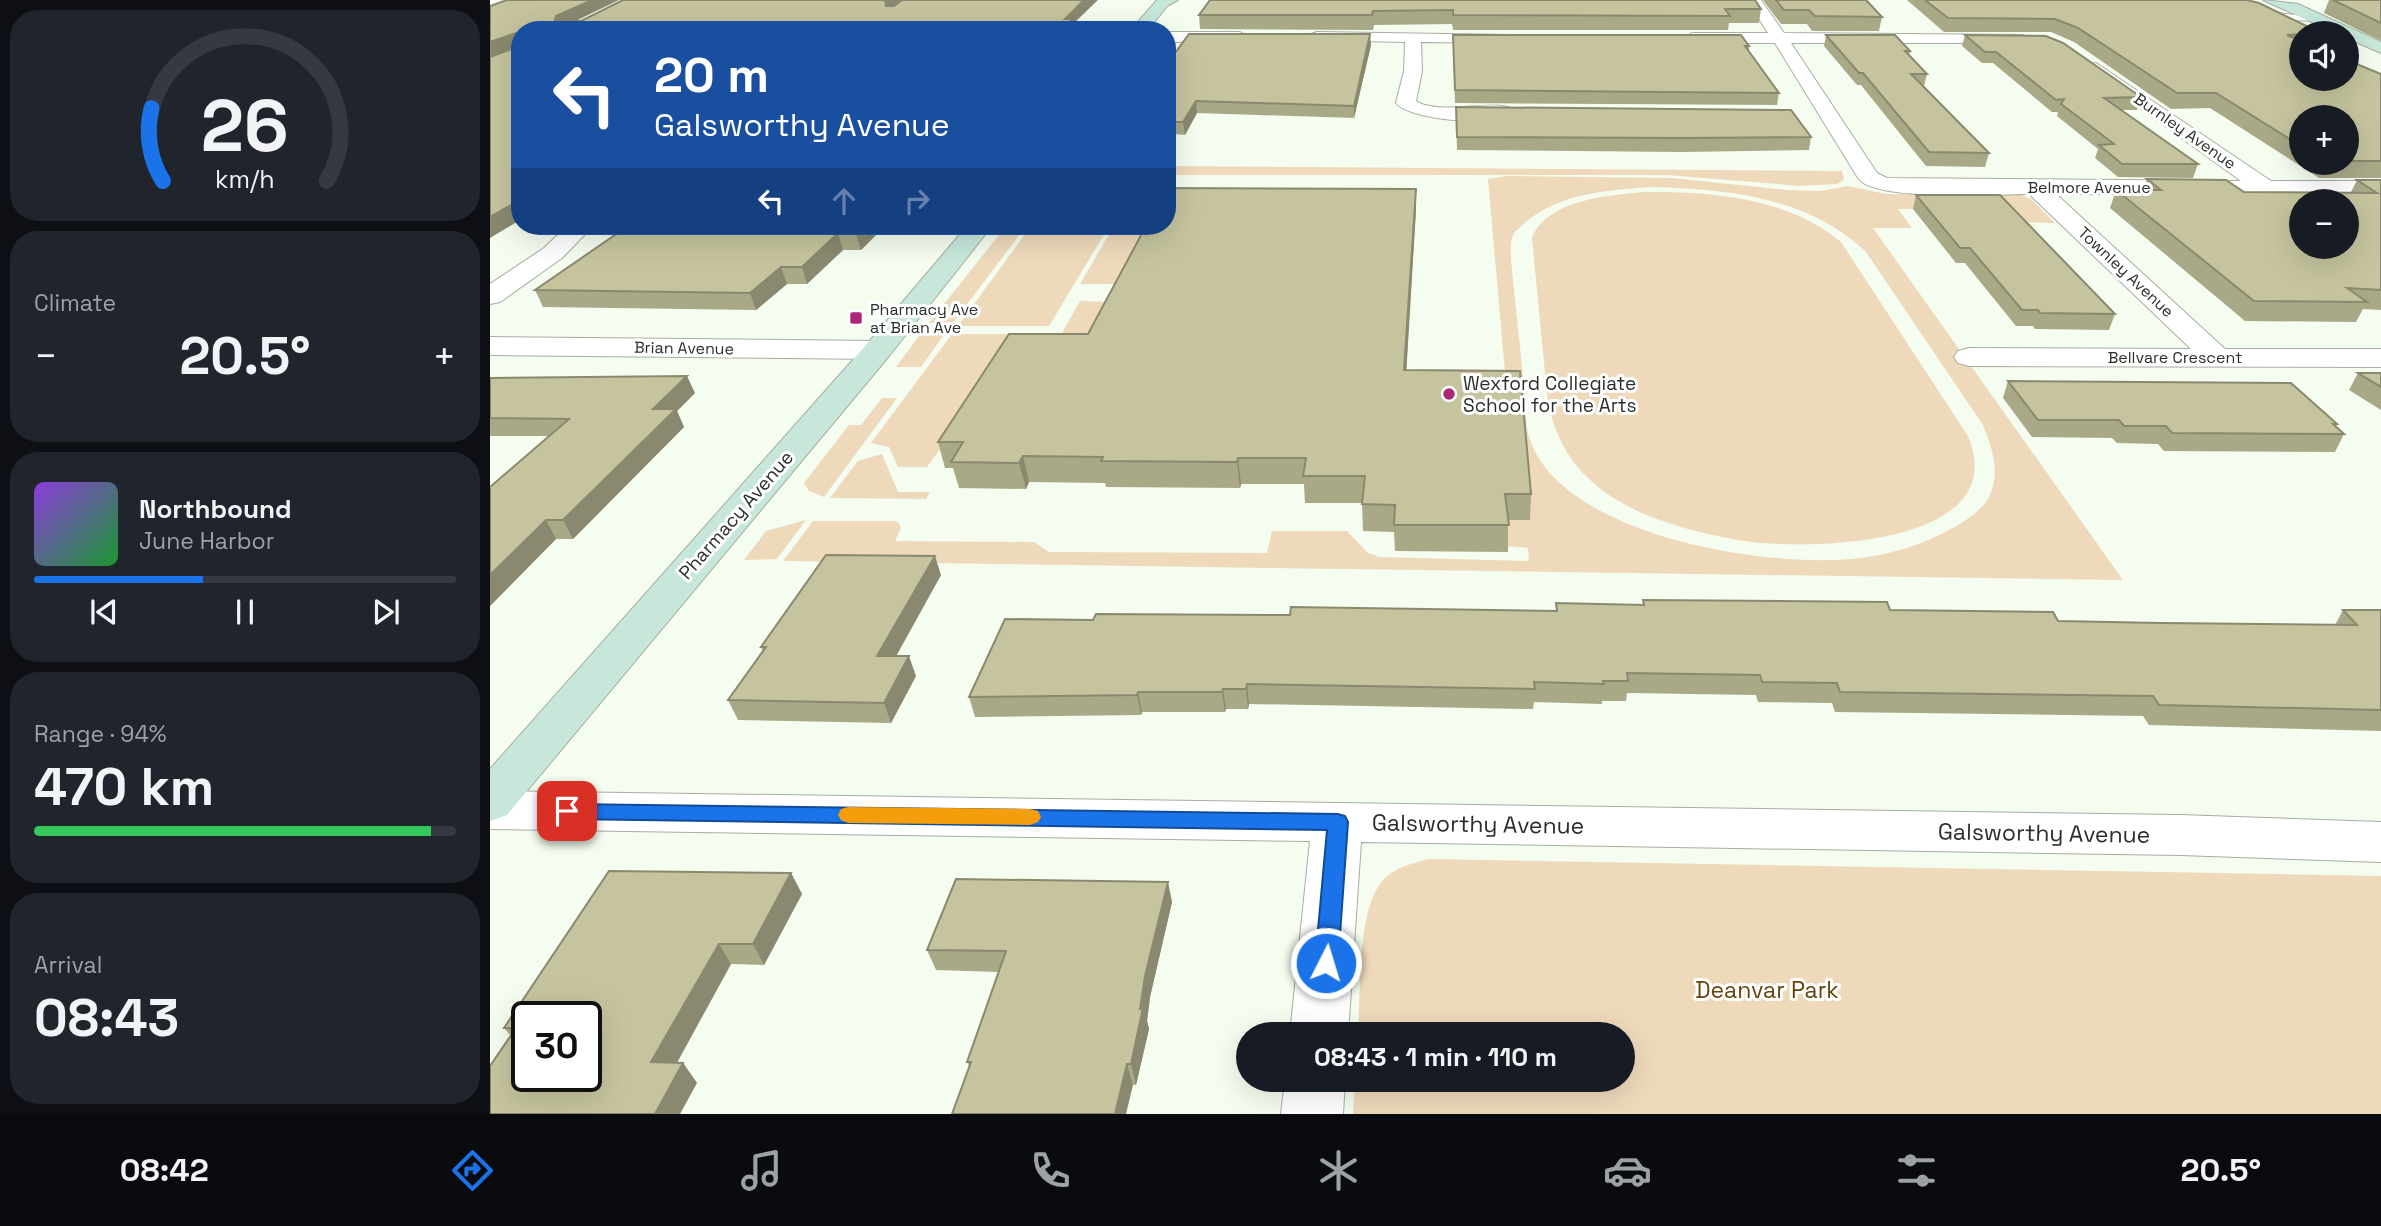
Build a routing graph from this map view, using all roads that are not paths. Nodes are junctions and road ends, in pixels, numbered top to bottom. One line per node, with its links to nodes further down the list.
1 (1754, 0): 15 (street)
2 (2270, 0): 5 (street)
3 (1164, 1): 7 (street)
4 (2220, 3): 6 (lane)
5 (2289, 4): 6 (street)
6 (2317, 18): 16 (street)
7 (1147, 21)
8 (1176, 37): 9 (street)
9 (1254, 37)
10 (1294, 37): 11 (street)
11 (1413, 38): 12 (street); 18 (street)
12 (1526, 38)
13 (1671, 38): 15 (street)
14 (2038, 38): 15 (street)
15 (1781, 39): 20 (street, Belmore Avenue)
16 (2381, 48)
17 (2078, 56): 19 (street, Burnley Avenue)
18 (1531, 112)
19 (2263, 186): 20 (street, Belmore Avenue); 21 (street, Belmore Avenue)
20 (2036, 188): 27 (street, Townley Avenue)
21 (2381, 188)
22 (572, 235): 24 (street)
23 (973, 235): 26 (street, Pharmacy Avenue)
24 (490, 296)
25 (490, 346): 26 (street, Brian Avenue)
26 (878, 350): 30 (street, Pharmacy Avenue)
27 (2216, 356): 28 (street, Bellvare Crescent); 29 (street, Bellvare Crescent)
28 (1969, 357)
29 (2381, 358)
30 (490, 802)
31 (490, 810): 32 (street, Galsworthy Avenue)
32 (1338, 822): 33 (street, Galsworthy Avenue); 34 (street)
33 (2381, 842)
34 (1320, 1022)
35 (1314, 1092): 36 (street)
36 (1312, 1114)

